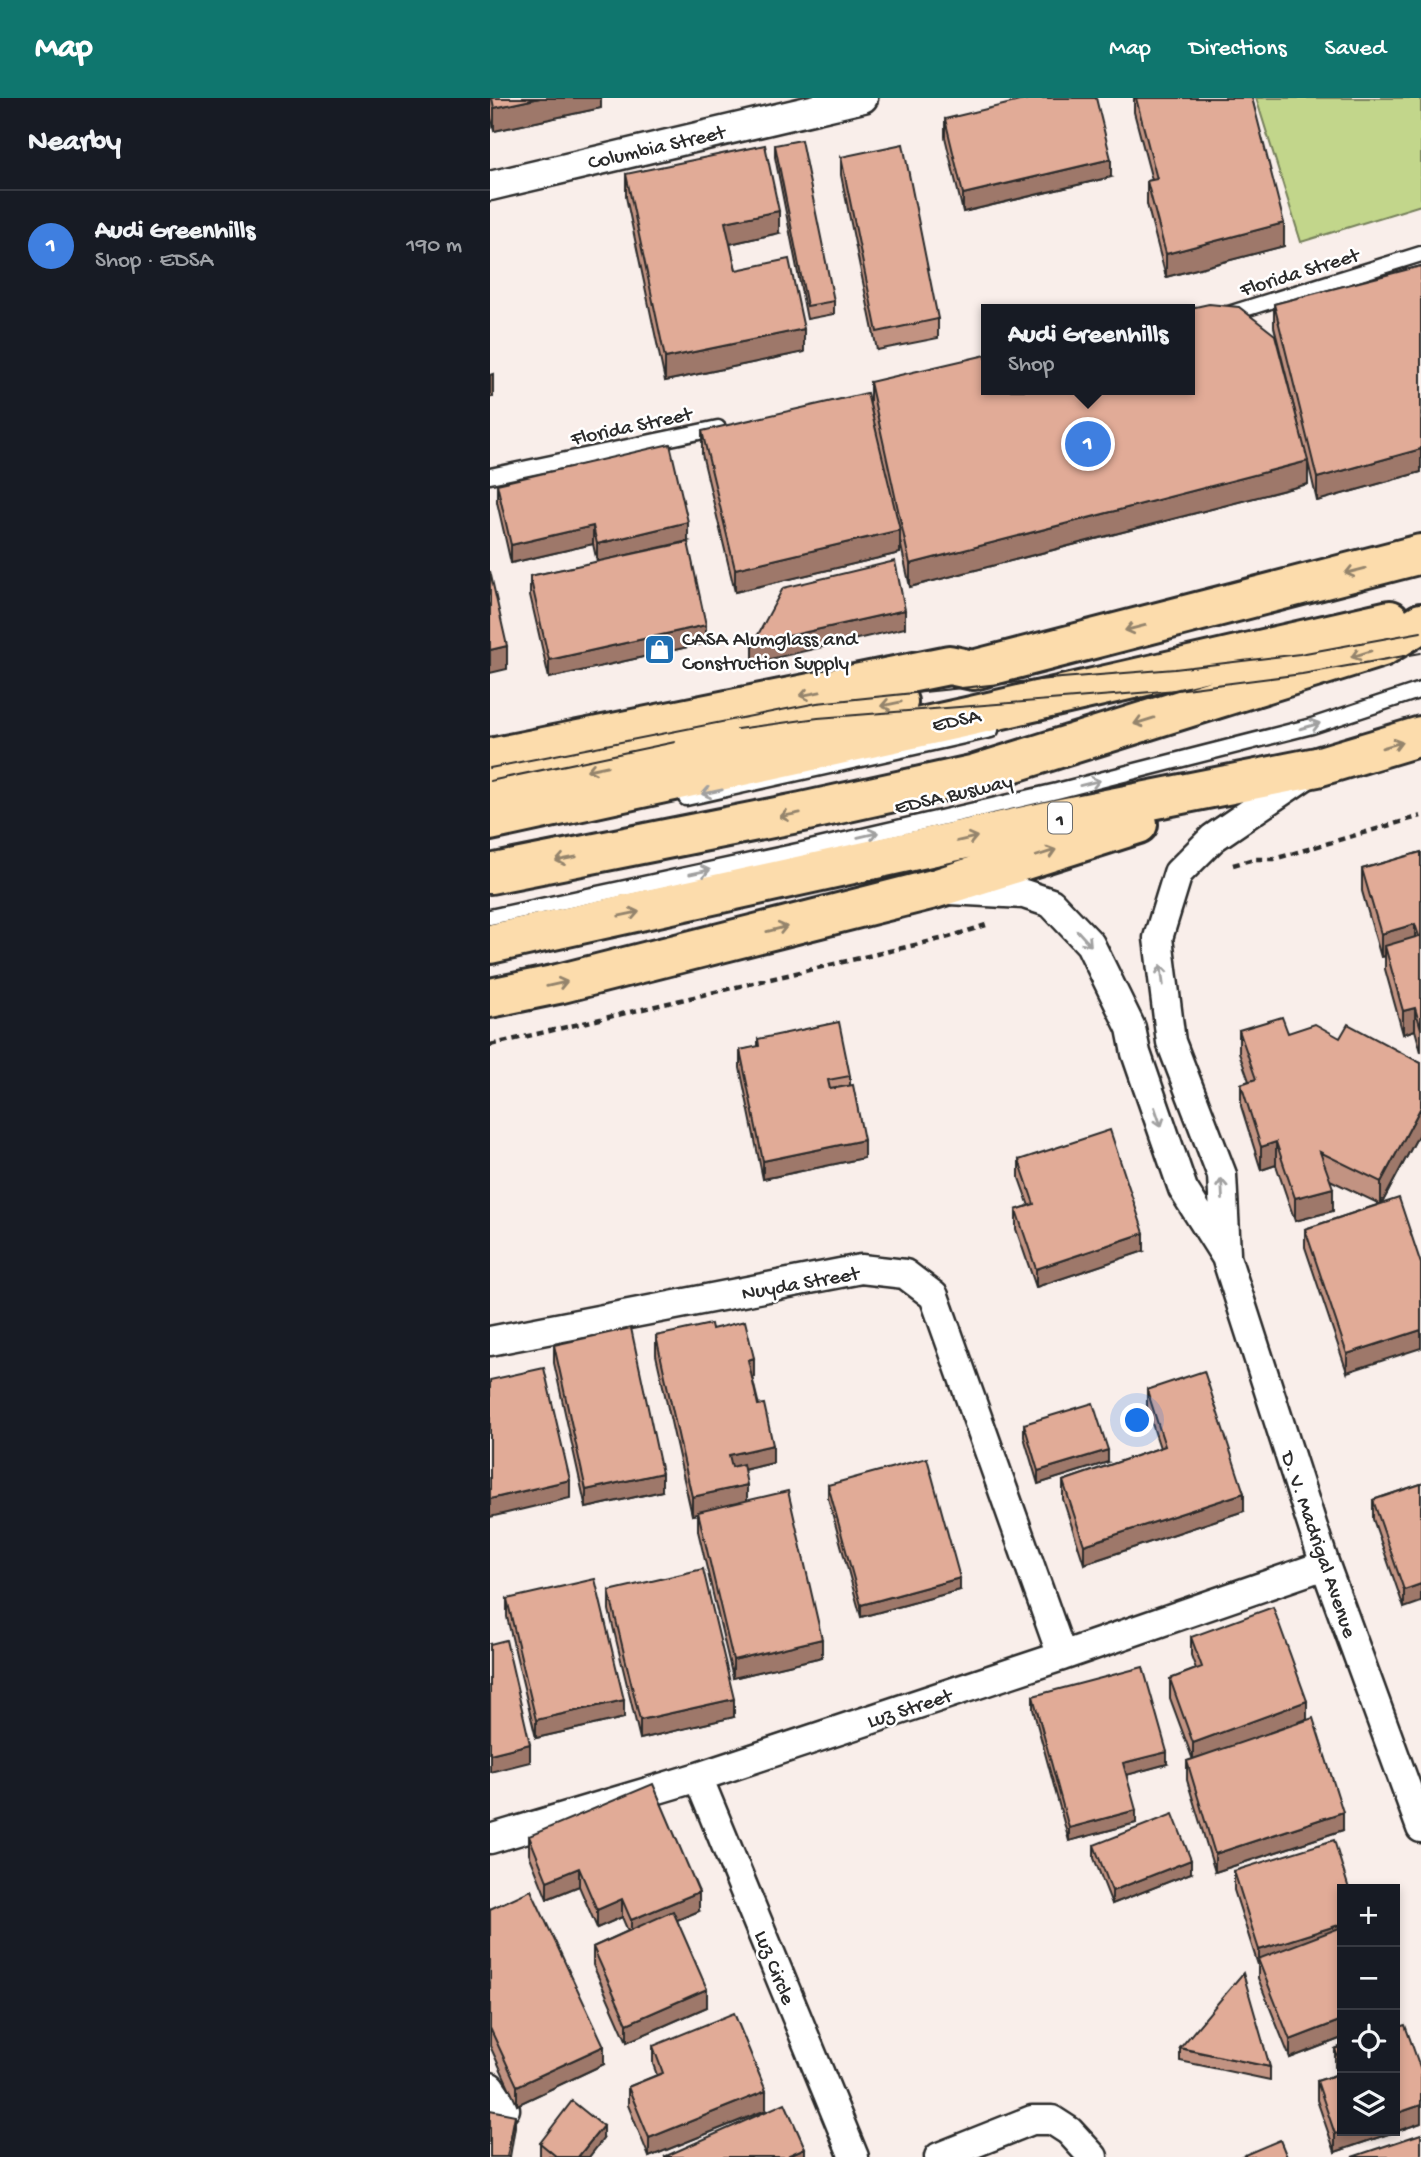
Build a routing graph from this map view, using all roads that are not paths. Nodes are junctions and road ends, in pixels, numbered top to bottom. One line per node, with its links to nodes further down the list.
1 (863, 98): 2 (street, Columbia Street)
2 (490, 186)
3 (1421, 254): 4 (lane, Florida Street)
4 (1195, 324)
5 (733, 425): 6 (lane, Florida Street)
6 (490, 476)
7 (1421, 554): 16 (highway, one-way to 16)
8 (1421, 612): 10 (highway, EDSA)
9 (1421, 623): 23 (highway, one-way to 23)
10 (1322, 636): 12 (lane); 14 (highway, EDSA)
11 (1421, 690): 22 (lane, EDSA Busway, one-way to 11)
12 (1061, 710)
13 (1009, 725): 14 (lane)
14 (969, 726): 20 (lane, one-way to 20); 21 (highway, EDSA)
15 (1421, 736): 18 (highway, 1, one-way to 15)
16 (651, 741): 17 (highway); 19 (highway, one-way to 19)
17 (490, 758)
18 (1317, 767): 22 (highway, 1, one-way to 18); 24 (highway, 1, one-way to 18); 28 (street, D. V. Madrigal Avenue, one-way to 18)
19 (490, 792)
20 (677, 800)
21 (490, 821)
22 (803, 863): 25 (lane, EDSA Busway, one-way to 22); 26 (highway, 1, one-way to 22)
23 (490, 874)
24 (934, 889): 27 (highway, 1, one-way to 24); 28 (street, D. V. Madrigal Avenue, one-way to 28)
25 (490, 917)
26 (490, 944)
27 (490, 998)
28 (1226, 1257): 30 (street, D. V. Madrigal Avenue)
29 (490, 1341): 31 (street, Nuyda Street)
30 (1325, 1565): 31 (street, Luz Street); 33 (street, D. V. Madrigal Avenue)
31 (1062, 1656): 32 (street, Luz Street)
32 (698, 1777): 34 (street, Luz Street); 35 (street, Luz Circle)
33 (1421, 1828)
34 (490, 1839)
35 (854, 2157)
36 (939, 2157): 37 (street)
37 (1093, 2157)

